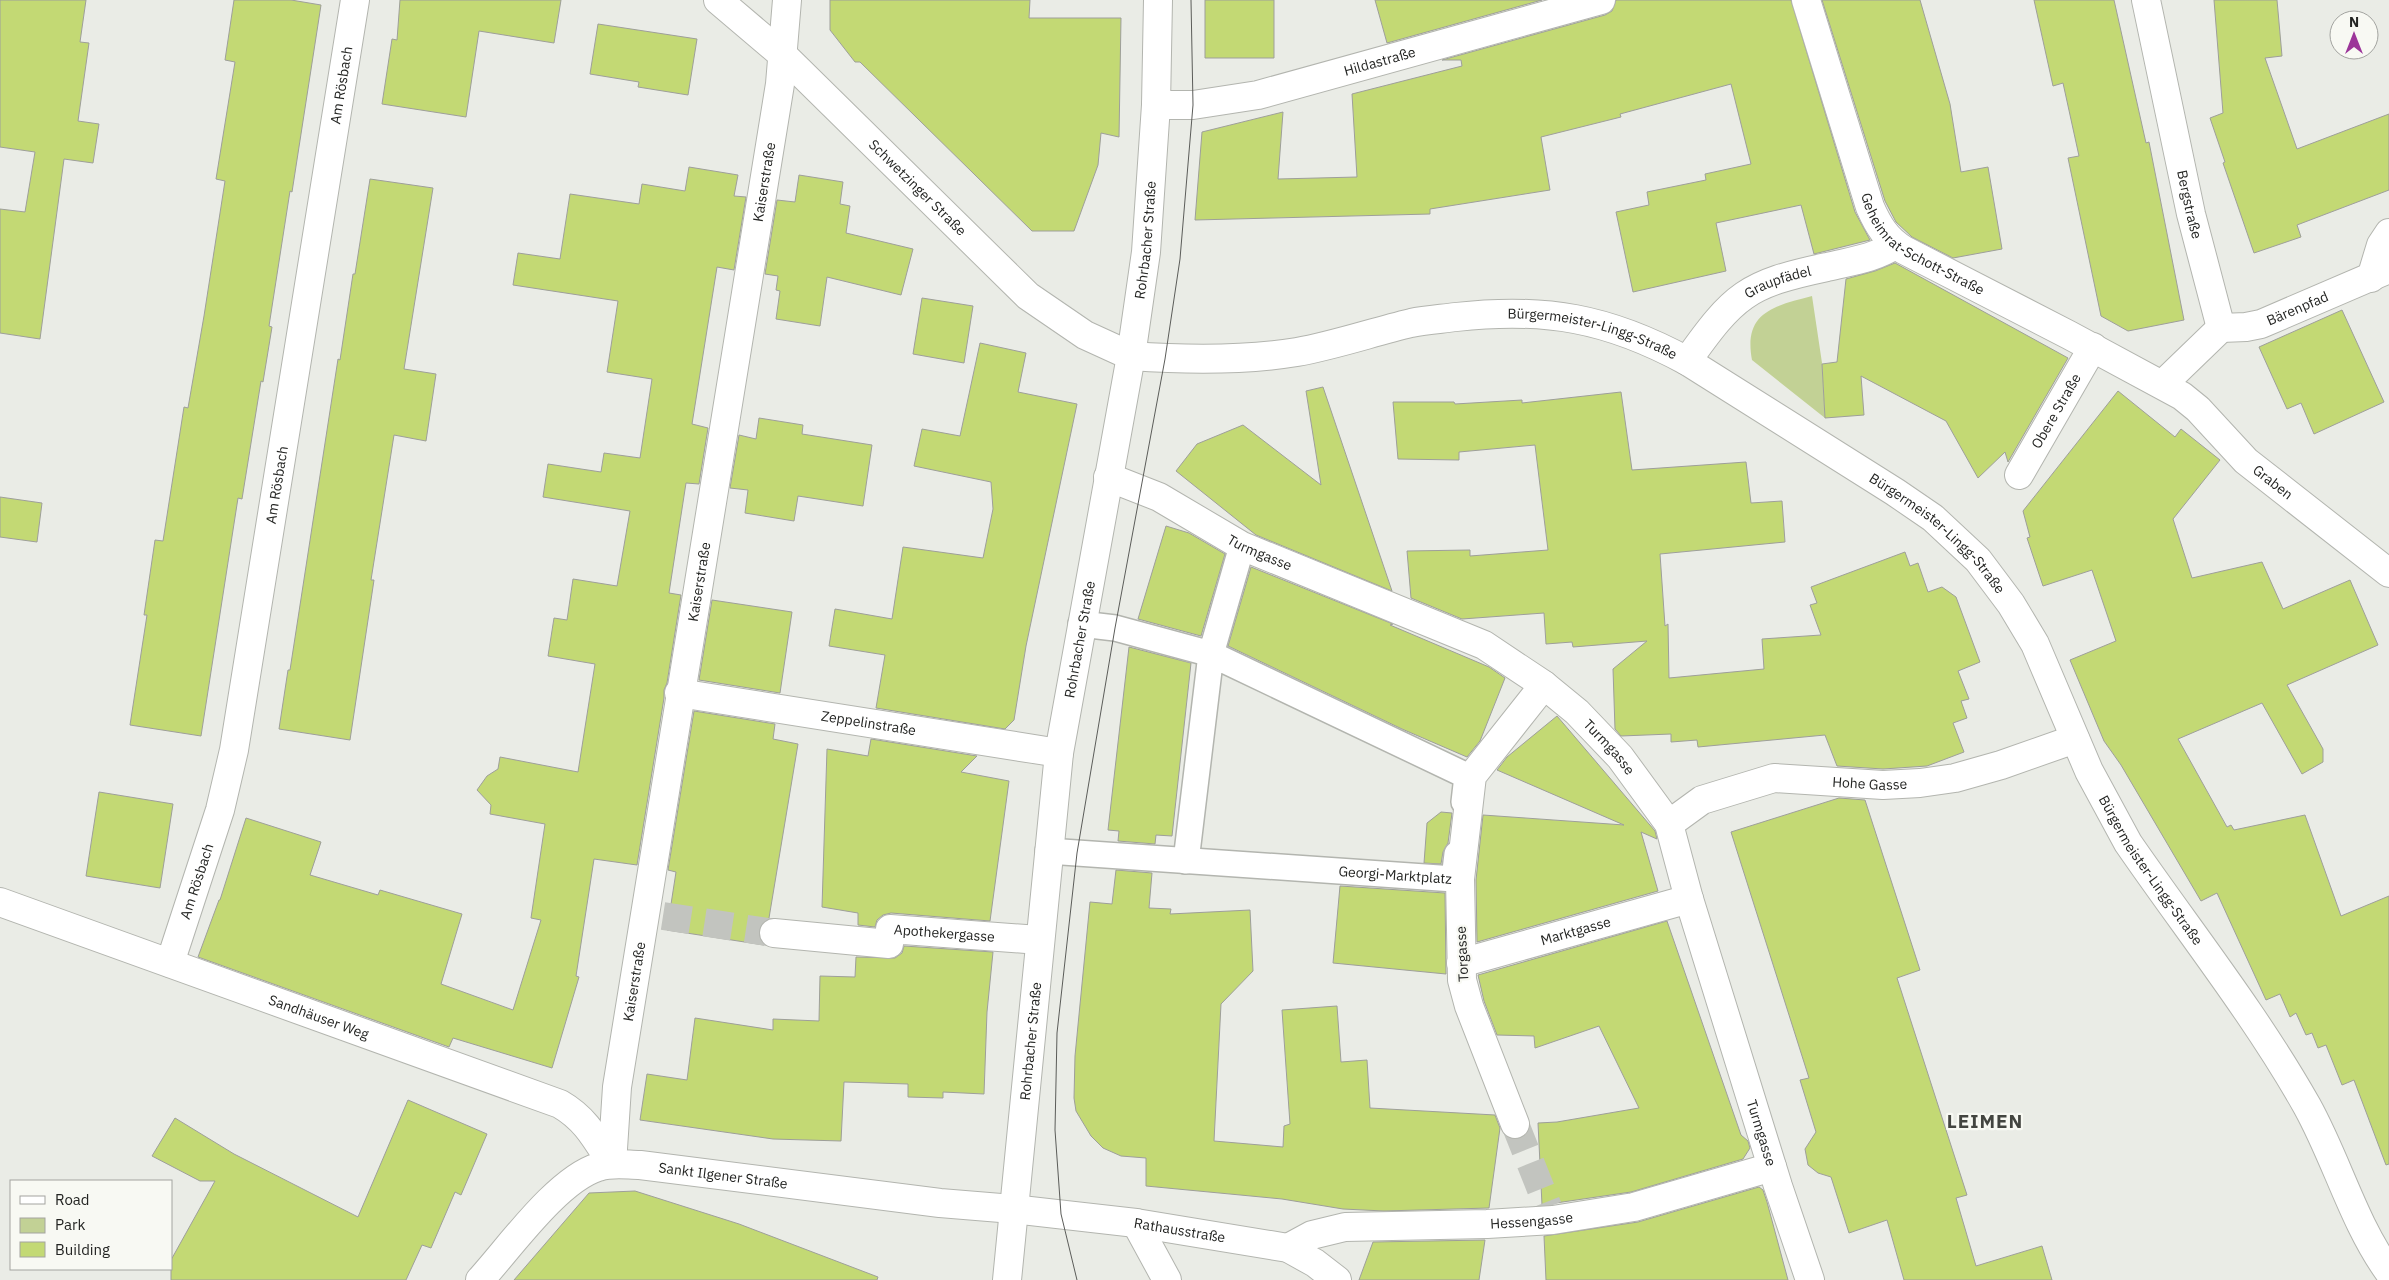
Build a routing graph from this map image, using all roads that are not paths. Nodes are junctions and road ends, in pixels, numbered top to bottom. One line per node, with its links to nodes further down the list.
1 (355, 0): 35 (street, Am Rösbach)
2 (718, 0): 8 (street, Schwetzinger Straße)
3 (787, 0): 8 (street, Kaiserstraße)
4 (1158, 0): 9 (street, Rohrbacher Straße)
5 (1601, 0): 9 (street, Hildastraße)
6 (1806, 0): 11 (street, Geheimrat-Schott-Straße)
7 (2146, 0): 13 (street, Bergstraße)
8 (784, 56): 15 (street, Schwetzinger Straße); 25 (street, Kaiserstraße)
9 (1156, 105): 15 (street, Rohrbacher Straße)
10 (2389, 232): 12 (street, Bärenpfad)
11 (1895, 245): 14 (street, Geheimrat-Schott-Straße); 16 (street, Graupfädel)
12 (2380, 273): 13 (street, Bärenpfad)
13 (2220, 328): 17 (street)
14 (2093, 347): 17 (street, Geheimrat-Schott-Straße); 18 (street, Obere Straße)
15 (1131, 356): 16 (street, Bürgermeister-Lingg-Straße); 19 (street, Rohrbacher Straße)
16 (1687, 361): 26 (street, Bürgermeister-Lingg-Straße)
17 (2164, 384): 21 (street, Graben)
18 (2019, 475)
19 (1108, 477): 20 (street, Turmgasse); 22 (street, Rohrbacher Straße)
20 (1242, 546): 23 (street); 24 (street, Turmgasse)
21 (2389, 573)
22 (1081, 624): 23 (street, Georgi-Marktplatz); 27 (street, Rohrbacher Straße)
23 (1211, 654): 30 (street); 30 (street, Georgi-Marktplatz)
24 (1544, 685): 28 (street, Turmgasse); 36 (street, Torgasse)
25 (680, 693): 27 (street, Zeppelinstraße); 38 (street, Kaiserstraße)
26 (2075, 739): 28 (street, Hohe Gasse); 43 (street, Bürgermeister-Lingg-Straße)
27 (1059, 753): 29 (street, Rohrbacher Straße)
28 (1669, 824): 31 (street, Turmgasse)
29 (1048, 851): 30 (street); 34 (street, Rohrbacher Straße)
30 (1186, 861)
31 (1689, 899): 36 (street, Marktgasse); 39 (street, Turmgasse)
32 (0, 902): 35 (street, Sandhäuser Weg)
33 (774, 933): 34 (street, Apothekergasse)
34 (1039, 940): 40 (street, Rohrbacher Straße)
35 (170, 963): 38 (street, Sandhäuser Weg)
36 (1461, 964): 37 (street, Torgasse)
37 (1515, 1124)
38 (612, 1164): 40 (street, Sankt Ilgener Straße); 44 (street, Sankt Ilgener Straße)
39 (1772, 1167): 42 (street, Hessengasse); 48 (street, Turmgasse)
40 (1013, 1209): 41 (street, Rathausstraße); 45 (street, Rohrbacher Straße)
41 (1136, 1223): 42 (street, Rathausstraße); 46 (street)
42 (1288, 1248): 47 (street, Rathausstraße)
43 (2389, 1272)
44 (480, 1280)
45 (1007, 1280)
46 (1168, 1280)
47 (1337, 1280)
48 (1810, 1280)

